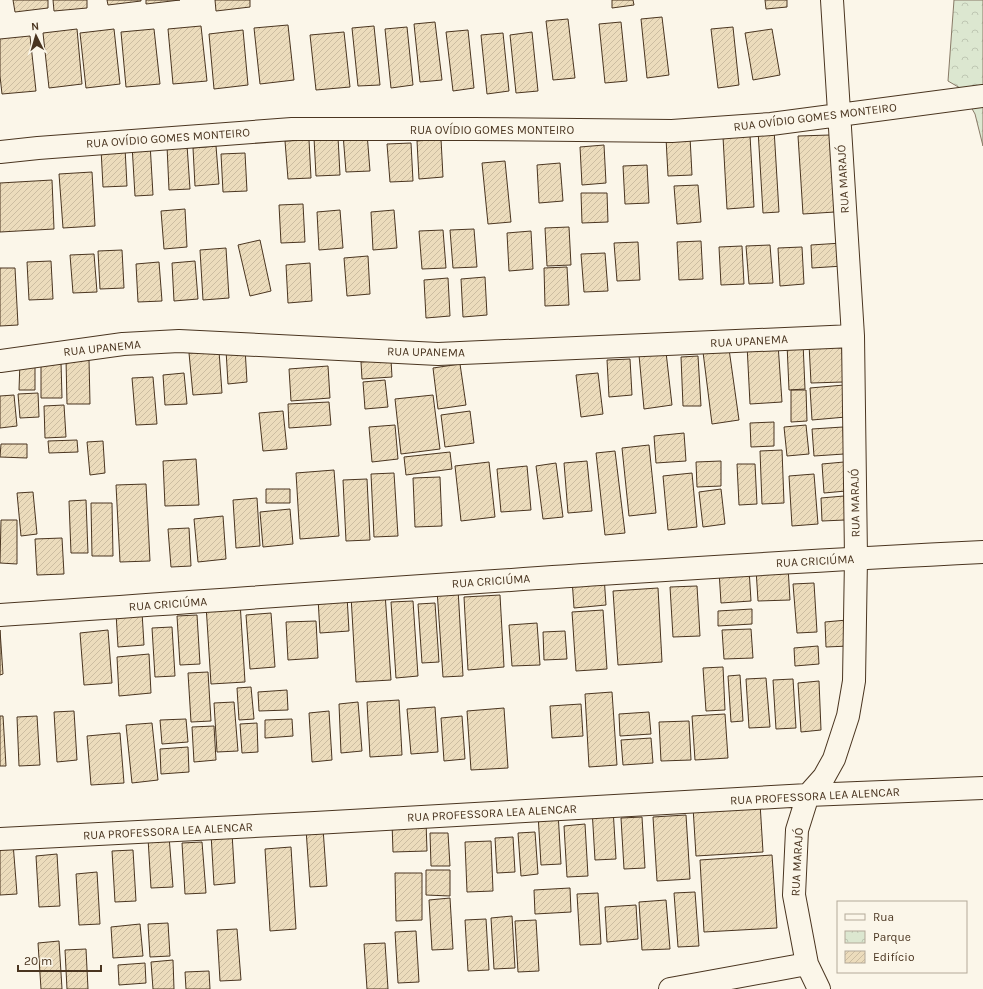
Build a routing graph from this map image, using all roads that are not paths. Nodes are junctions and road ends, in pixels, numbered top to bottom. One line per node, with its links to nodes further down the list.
1 (832, 0): 3 (street, RUA MARAJÓ)
2 (983, 96): 3 (street, RUA OVÍDIO GOMES MONTEIRO)
3 (839, 115): 4 (street, RUA OVÍDIO GOMES MONTEIRO); 5 (street, RUA MARAJÓ)
4 (0, 152)
5 (853, 336): 6 (street, RUA UPANEMA); 8 (street, RUA MARAJÓ)
6 (0, 361)
7 (983, 552): 8 (street, RUA CRICIÚMA)
8 (856, 558): 9 (street, RUA CRICIÚMA); 11 (street, RUA MARAJÓ)
9 (0, 615)
10 (983, 788): 11 (street, RUA PROFESSORA LEA ALENCAR)
11 (808, 795): 12 (street, RUA PROFESSORA LEA ALENCAR); 13 (street, RUA MARAJÓ)
12 (0, 839)
13 (807, 964): 14 (street); 15 (street, RUA MARAJÓ)
14 (670, 989)
15 (819, 989)

